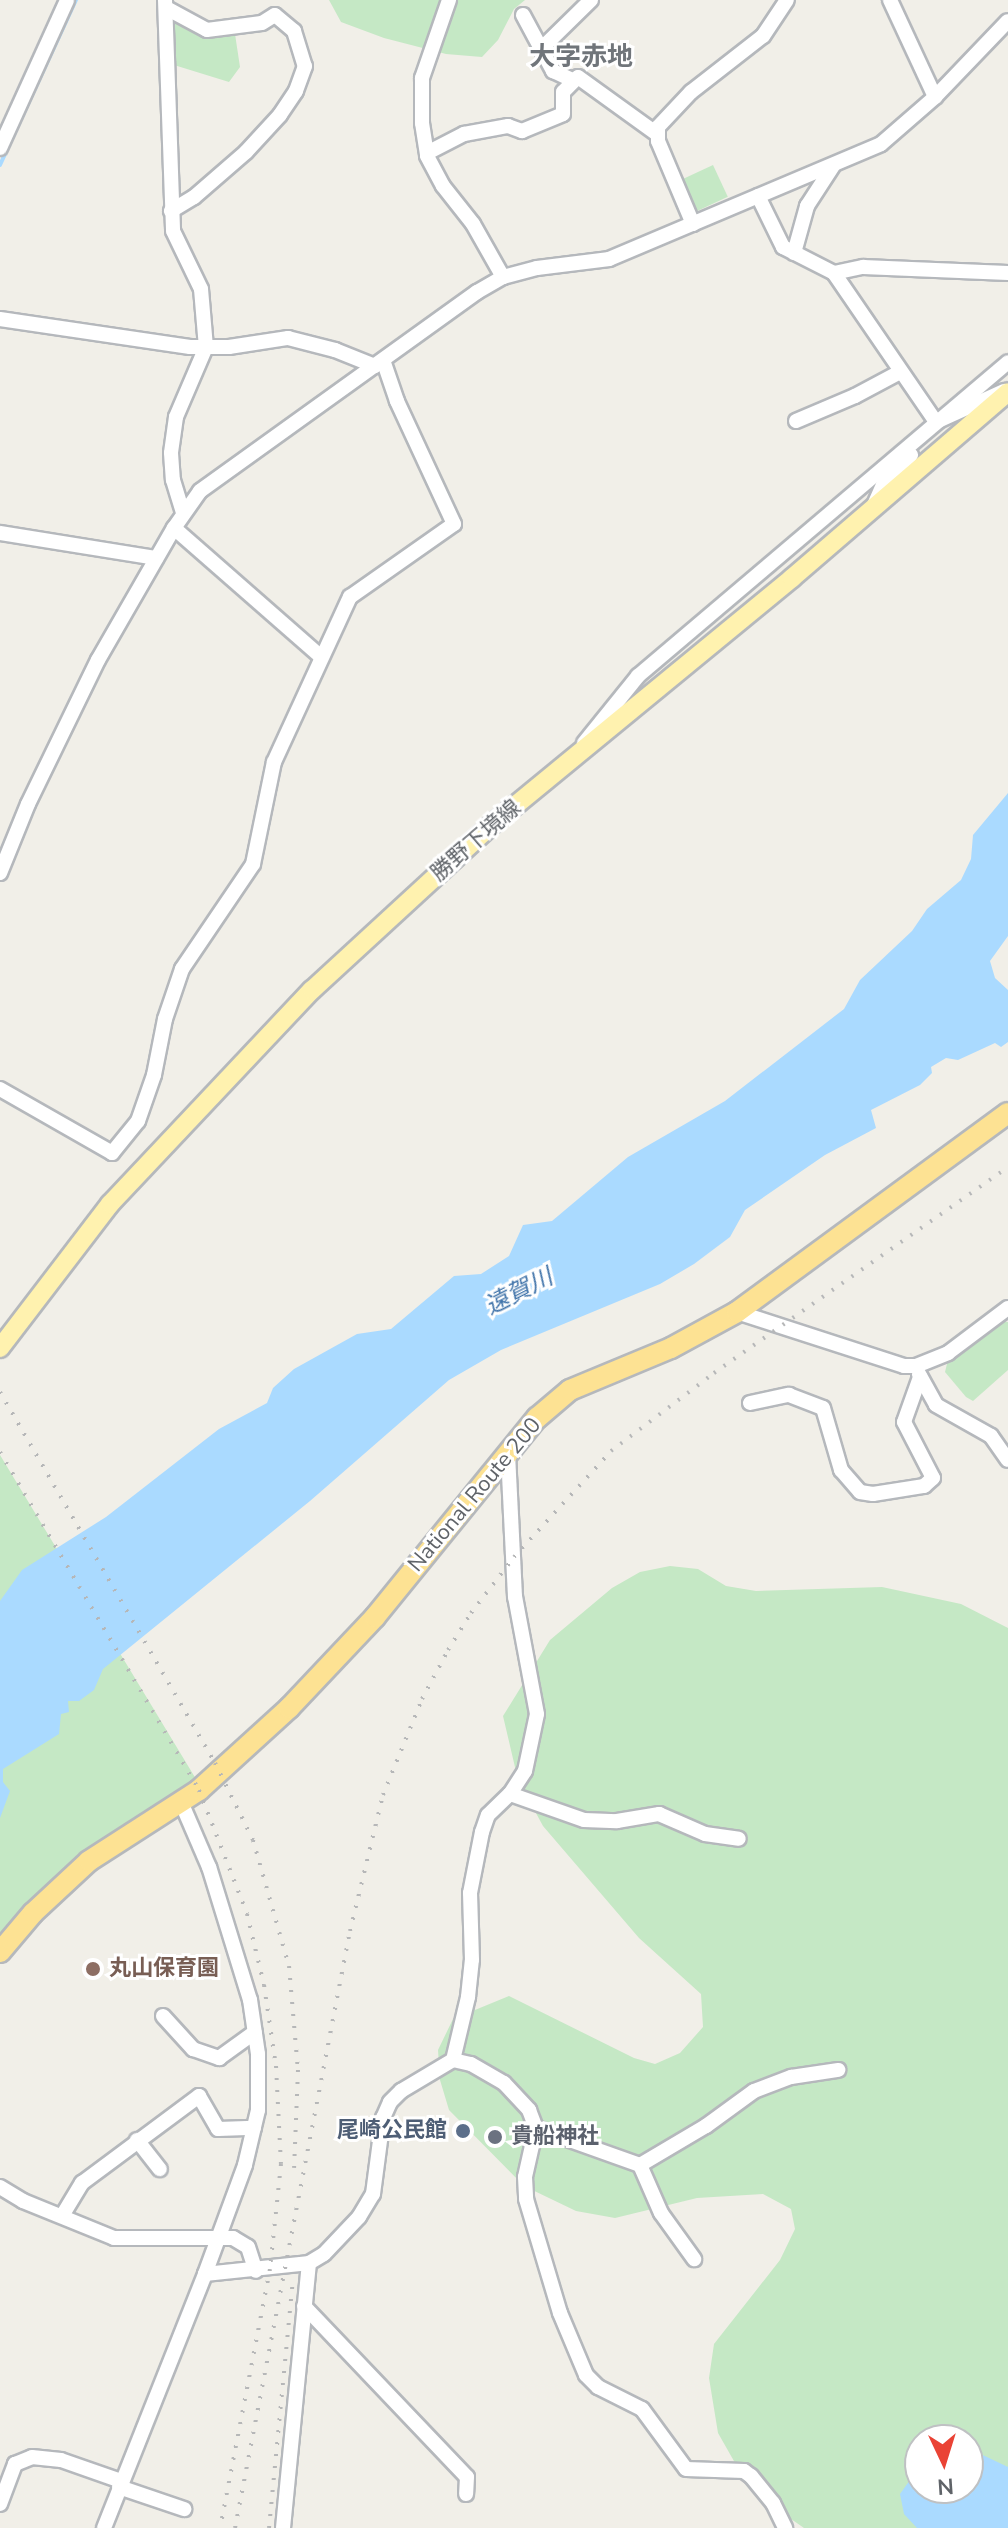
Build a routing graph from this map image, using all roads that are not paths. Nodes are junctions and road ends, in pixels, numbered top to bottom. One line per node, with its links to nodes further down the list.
1 (67, 0): 13 (street)
2 (449, 0): 14 (street)
3 (591, 0): 9 (street)
4 (787, 0): 12 (street)
5 (890, 0): 11 (street)
6 (166, 5): 17 (street); 17 (street)
7 (523, 15): 9 (street)
8 (1008, 21): 11 (street)
9 (541, 49): 10 (street)
10 (572, 80): 12 (street); 14 (street)
11 (935, 97): 15 (street)
12 (657, 134): 18 (street)
13 (0, 148)
14 (427, 153): 22 (street)
15 (833, 166): 16 (street); 19 (street)
16 (758, 196): 18 (street); 19 (street)
17 (171, 211): 24 (street)
18 (693, 224): 22 (street)
19 (794, 253): 20 (street)
20 (834, 273): 21 (street); 27 (street)
21 (1008, 273)
22 (503, 277): 26 (street)
23 (0, 319): 24 (street)
24 (206, 347): 26 (street); 32 (street)
25 (1008, 362): 30 (street)
26 (379, 363): 32 (street); 36 (street)
27 (900, 372): 29 (street); 30 (street)
28 (1008, 391): 30 (street); 31 (main road, 勝野下境線)
29 (796, 421)
30 (931, 427): 31 (street); 37 (street)
31 (873, 508): 37 (main road, 勝野下境線)
32 (183, 512): 33 (street)
33 (174, 528): 35 (street); 36 (street)
34 (0, 533): 35 (street)
35 (156, 558): 38 (street)
36 (320, 656): 39 (street)
37 (578, 755): 43 (main road, 勝野下境線)
38 (0, 873)
39 (0, 1089)
40 (1008, 1113): 42 (highway, National Route 200)
41 (1006, 1310): 44 (street)
42 (737, 1312): 44 (street); 46 (highway, National Route 200)
43 (0, 1348)
44 (918, 1372): 45 (street); 47 (street)
45 (750, 1403)
46 (508, 1452): 48 (street); 49 (highway, National Route 200)
47 (1008, 1460)
48 (510, 1794): 50 (street); 54 (street)
49 (181, 1802): 51 (highway, National Route 200); 53 (street)
50 (739, 1839)
51 (0, 1952)
52 (163, 2016): 53 (street)
53 (255, 2032): 56 (street)
54 (453, 2060): 57 (street); 65 (street)
55 (838, 2070): 59 (street)
56 (254, 2128): 58 (street); 63 (street)
57 (536, 2128): 59 (street); 75 (street)
58 (137, 2140): 60 (street); 62 (street)
59 (640, 2165): 64 (street)
60 (160, 2169)
61 (0, 2187): 62 (street)
62 (62, 2216): 63 (street)
63 (218, 2239): 66 (street); 67 (street)
64 (694, 2259)
65 (309, 2263): 66 (street); 68 (street)
66 (256, 2271): 67 (street)
67 (205, 2274): 69 (street)
68 (304, 2306): 70 (street); 74 (street)
69 (120, 2484): 71 (street); 72 (street); 73 (street)
70 (466, 2494)
71 (0, 2504)
72 (184, 2509)
73 (104, 2528)
74 (283, 2528)
75 (785, 2528)

